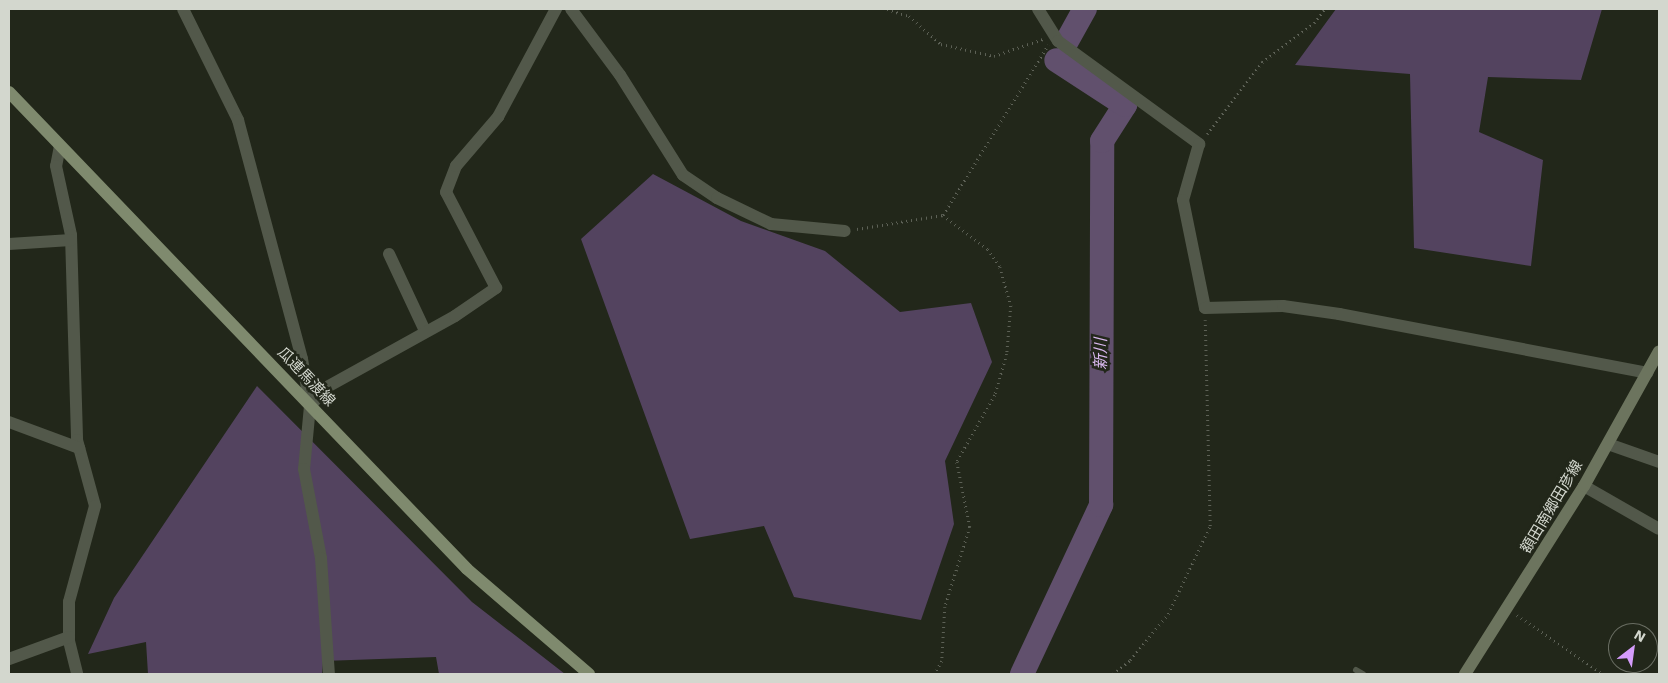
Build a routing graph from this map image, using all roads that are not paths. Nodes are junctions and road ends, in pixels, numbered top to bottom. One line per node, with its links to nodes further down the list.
1 (183, 9): 14 (street)
2 (556, 9): 11 (street)
3 (571, 9): 7 (street)
4 (1038, 9): 13 (street)
5 (9, 92): 6 (main road, 瓜連馬渡線)
6 (60, 146): 8 (street); 14 (main road, 瓜連馬渡線)
7 (845, 232)
8 (71, 240): 9 (street); 17 (street)
9 (9, 244)
10 (389, 254): 11 (street)
11 (425, 331): 14 (street)
12 (1659, 351): 13 (main road, 額田南郷田彦線)
13 (1647, 373): 16 (main road, 額田南郷田彦線)
14 (310, 406): 25 (street); 26 (main road, 瓜連馬渡線)
15 (9, 422): 17 (street)
16 (1608, 444): 18 (street); 19 (main road, 額田南郷田彦線)
17 (79, 448): 21 (street)
18 (1659, 462)
19 (1584, 486): 20 (street); 28 (main road, 額田南郷田彦線)
20 (1659, 529)
21 (69, 637): 22 (street); 24 (street)
22 (9, 659)
23 (1356, 670): 27 (lane)
24 (77, 674)
25 (329, 674)
26 (589, 674)
27 (1363, 674)
28 (1465, 674)

